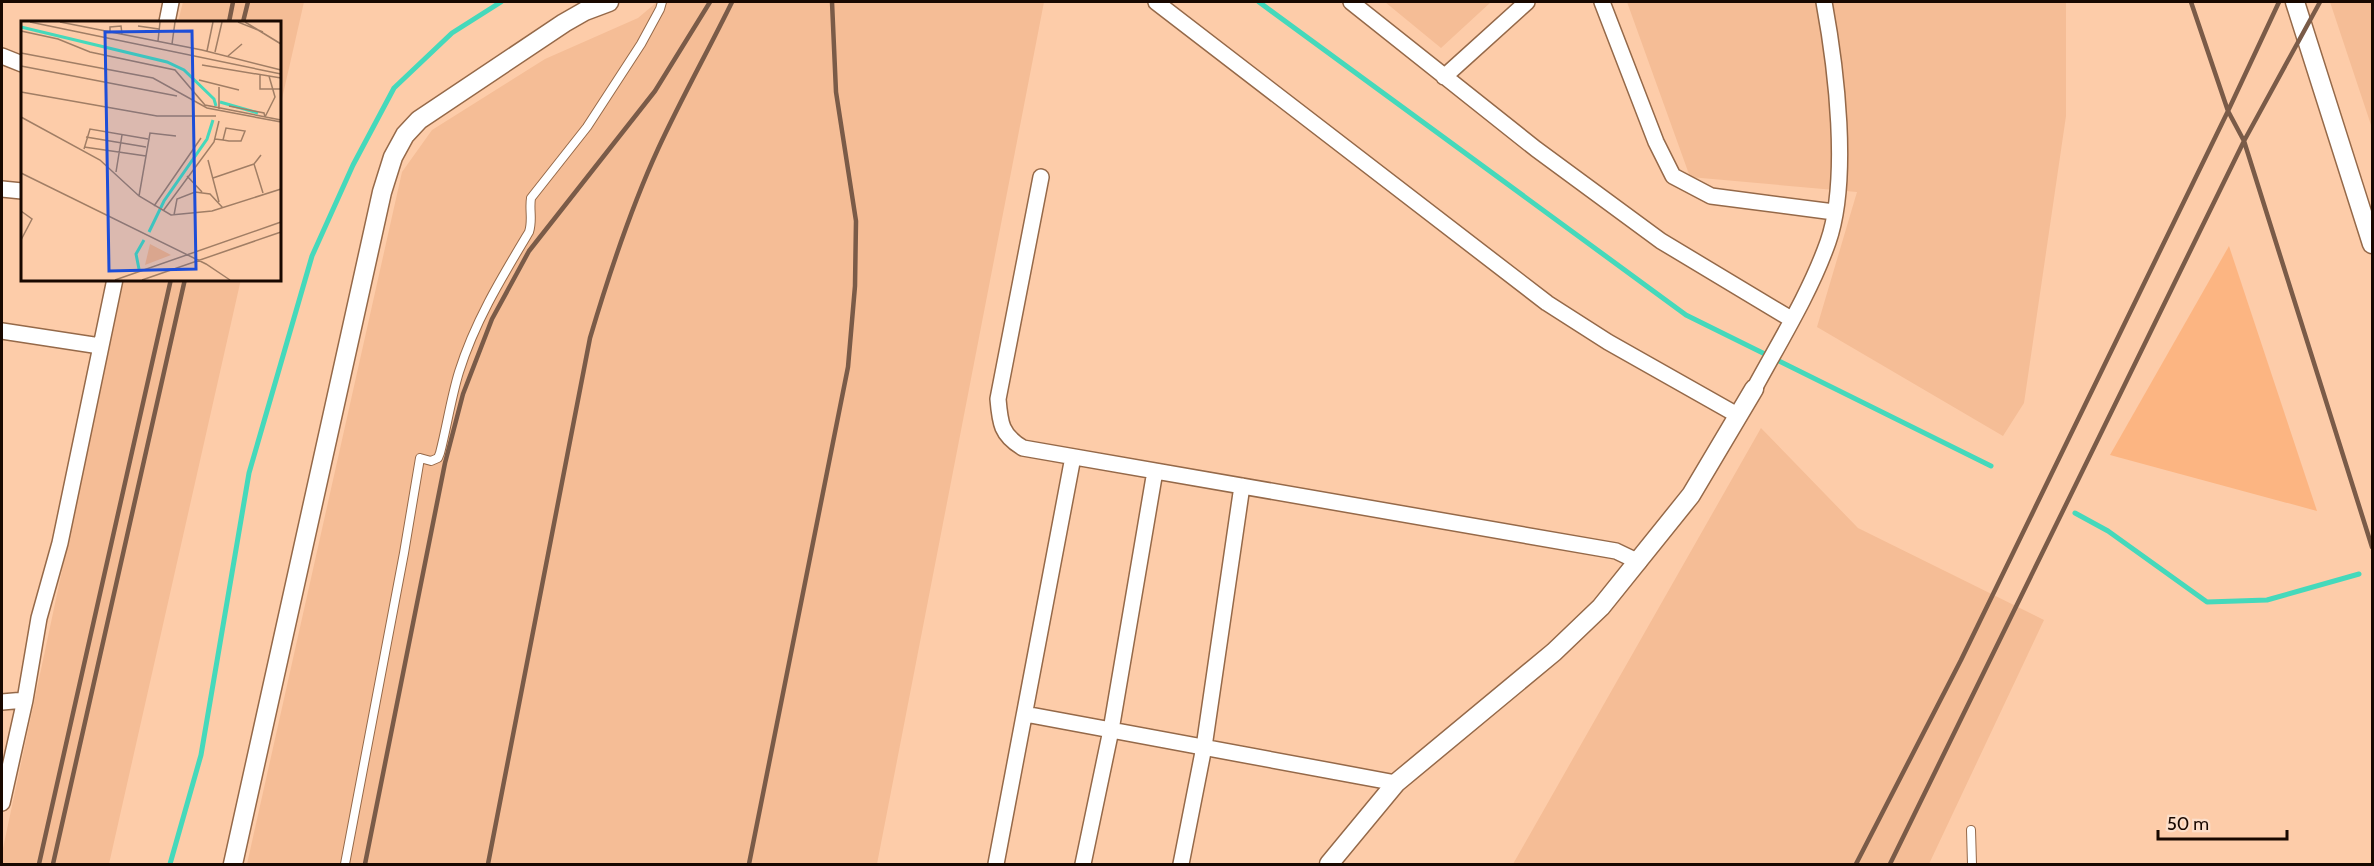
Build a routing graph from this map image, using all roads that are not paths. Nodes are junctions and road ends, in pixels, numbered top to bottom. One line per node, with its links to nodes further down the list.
1 (171, 2): 10 (street)
2 (609, 2): 37 (street)
3 (662, 2): 38 (lane)
4 (1155, 2): 24 (street)
5 (1351, 2): 13 (street)
6 (1527, 2): 13 (street)
7 (1602, 2): 17 (street)
8 (1824, 2): 17 (street)
9 (2295, 2): 18 (street)
10 (167, 21)
11 (2, 56): 12 (street)
12 (21, 64)
13 (1444, 77): 20 (street)
14 (1041, 177): 25 (street)
15 (2, 189): 16 (street)
16 (21, 191)
17 (1834, 212): 20 (street)
18 (2373, 244)
19 (115, 280): 22 (street)
20 (1791, 319): 23 (street)
21 (2, 331): 22 (street)
22 (100, 346): 29 (street)
23 (1754, 389): 24 (street)
24 (1739, 416): 28 (street)
25 (1073, 457): 26 (street); 31 (street)
26 (1155, 471): 27 (street); 32 (street)
27 (1242, 486): 28 (street); 33 (street)
28 (1639, 562): 34 (street)
29 (25, 700): 30 (street); 35 (street)
30 (2, 702)
31 (1024, 714): 32 (street); 39 (street)
32 (1111, 730): 33 (street); 40 (street)
33 (1203, 747): 34 (street); 41 (street)
34 (1396, 783): 42 (street)
35 (2, 803)
36 (1971, 830): 43 (lane)
37 (233, 864)
38 (345, 864)
39 (996, 864)
40 (1083, 864)
41 (1181, 864)
42 (1329, 864)
43 (1972, 864)

